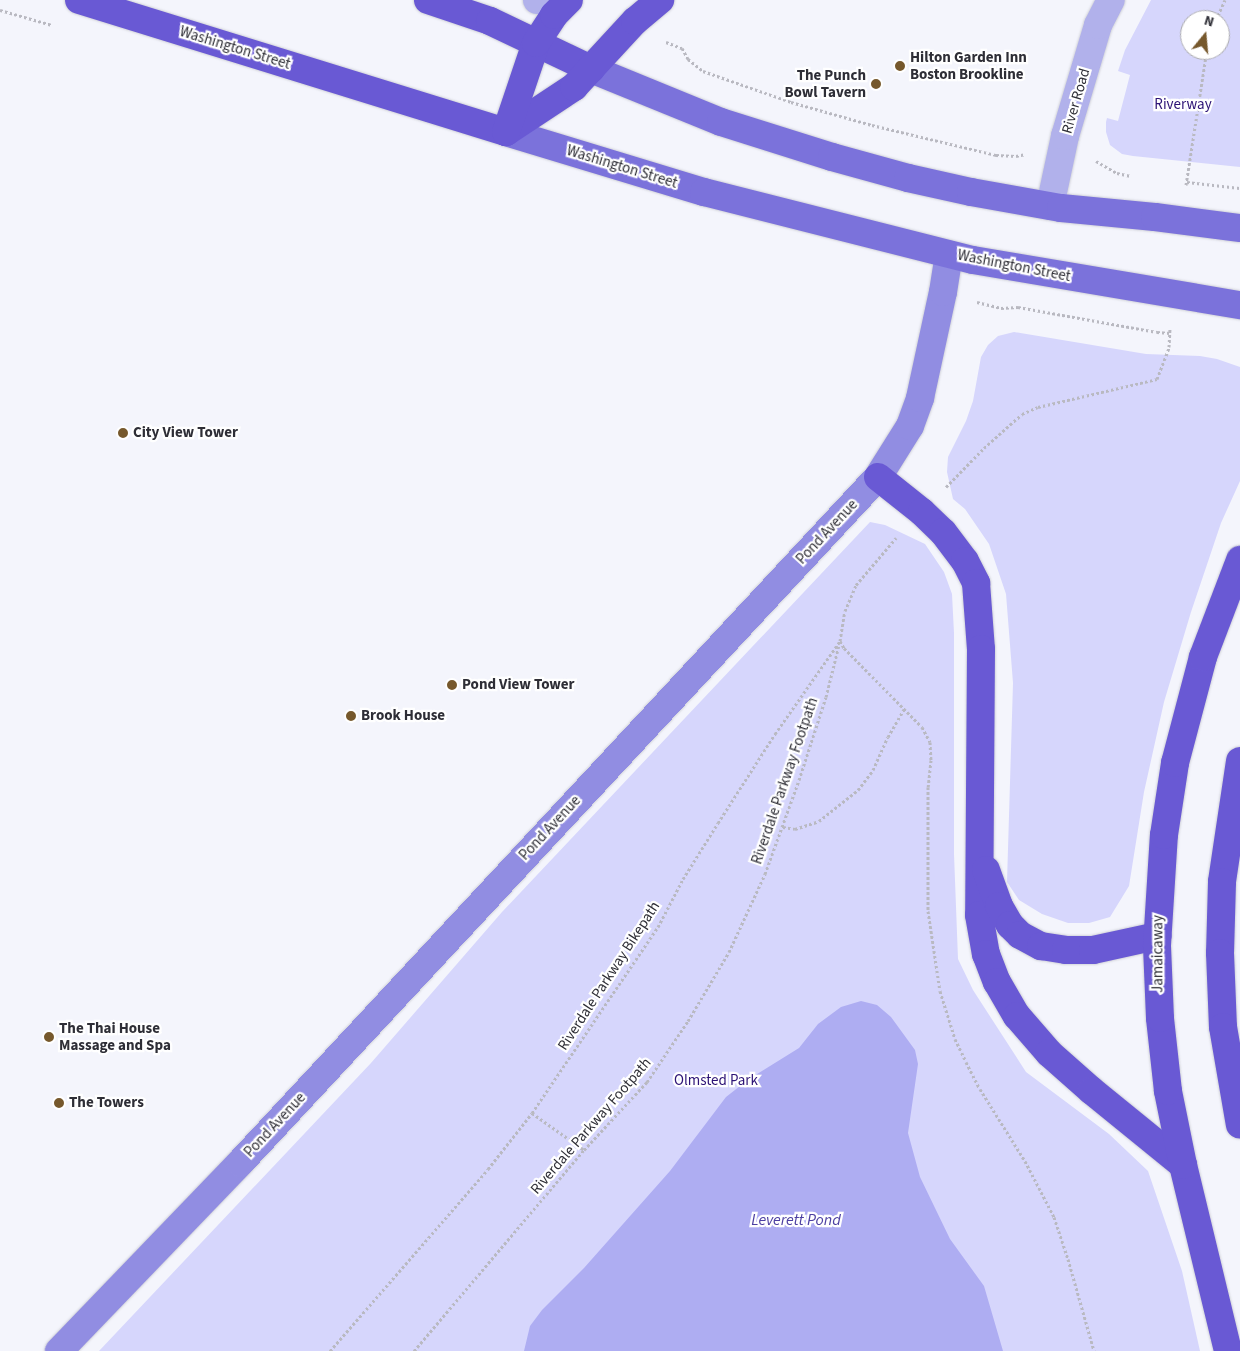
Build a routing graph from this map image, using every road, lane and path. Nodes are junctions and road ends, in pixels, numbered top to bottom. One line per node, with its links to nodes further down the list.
1 (79, 0): 12 (highway, Washington Street)
2 (428, 0): 8 (highway)
3 (537, 0): 4 (street)
4 (545, 0)
5 (569, 0): 8 (highway)
6 (660, 0): 11 (highway)
7 (1111, 0): 19 (street, River Road)
8 (536, 43): 11 (highway); 12 (highway)
9 (682, 48): 13 (path)
10 (1205, 60): 16 (path)
11 (591, 68): 12 (highway); 19 (main road)
12 (506, 132): 21 (main road, Washington Street)
13 (1033, 152)
14 (1099, 162): 15 (path)
15 (1137, 177)
16 (1187, 180): 17 (path); 18 (path)
17 (1178, 181)
18 (1240, 188)
19 (1050, 206): 20 (main road)
20 (1240, 228)
21 (949, 254): 22 (main road, Washington Street); 26 (main road, Pond Avenue)
22 (1240, 305)
23 (1000, 308): 24 (path)
24 (1169, 332)
25 (1168, 340): 27 (path)
26 (878, 477): 34 (highway); 40 (main road, Pond Avenue)
27 (946, 487)
28 (897, 537): 30 (path, Riverdale Parkway Bikepath)
29 (1240, 560): 35 (highway, Jamaicaway)
30 (840, 641): 33 (path, Riverdale Parkway Footpath); 36 (path, Riverdale Parkway Bikepath)
31 (906, 708): 33 (path)
32 (1240, 761): 37 (highway)
33 (783, 827): 38 (path, Riverdale Parkway Footpath)
34 (981, 854): 35 (highway); 39 (highway)
35 (1158, 936): 39 (highway, Jamaicaway)
36 (532, 1113): 38 (path); 41 (path, Riverdale Parkway Bikepath)
37 (1240, 1125)
38 (584, 1150): 42 (path, Riverdale Parkway Footpath)
39 (1183, 1165): 43 (highway, Jamaicaway)
40 (59, 1351)
41 (330, 1351)
42 (414, 1351)
43 (1228, 1351)

